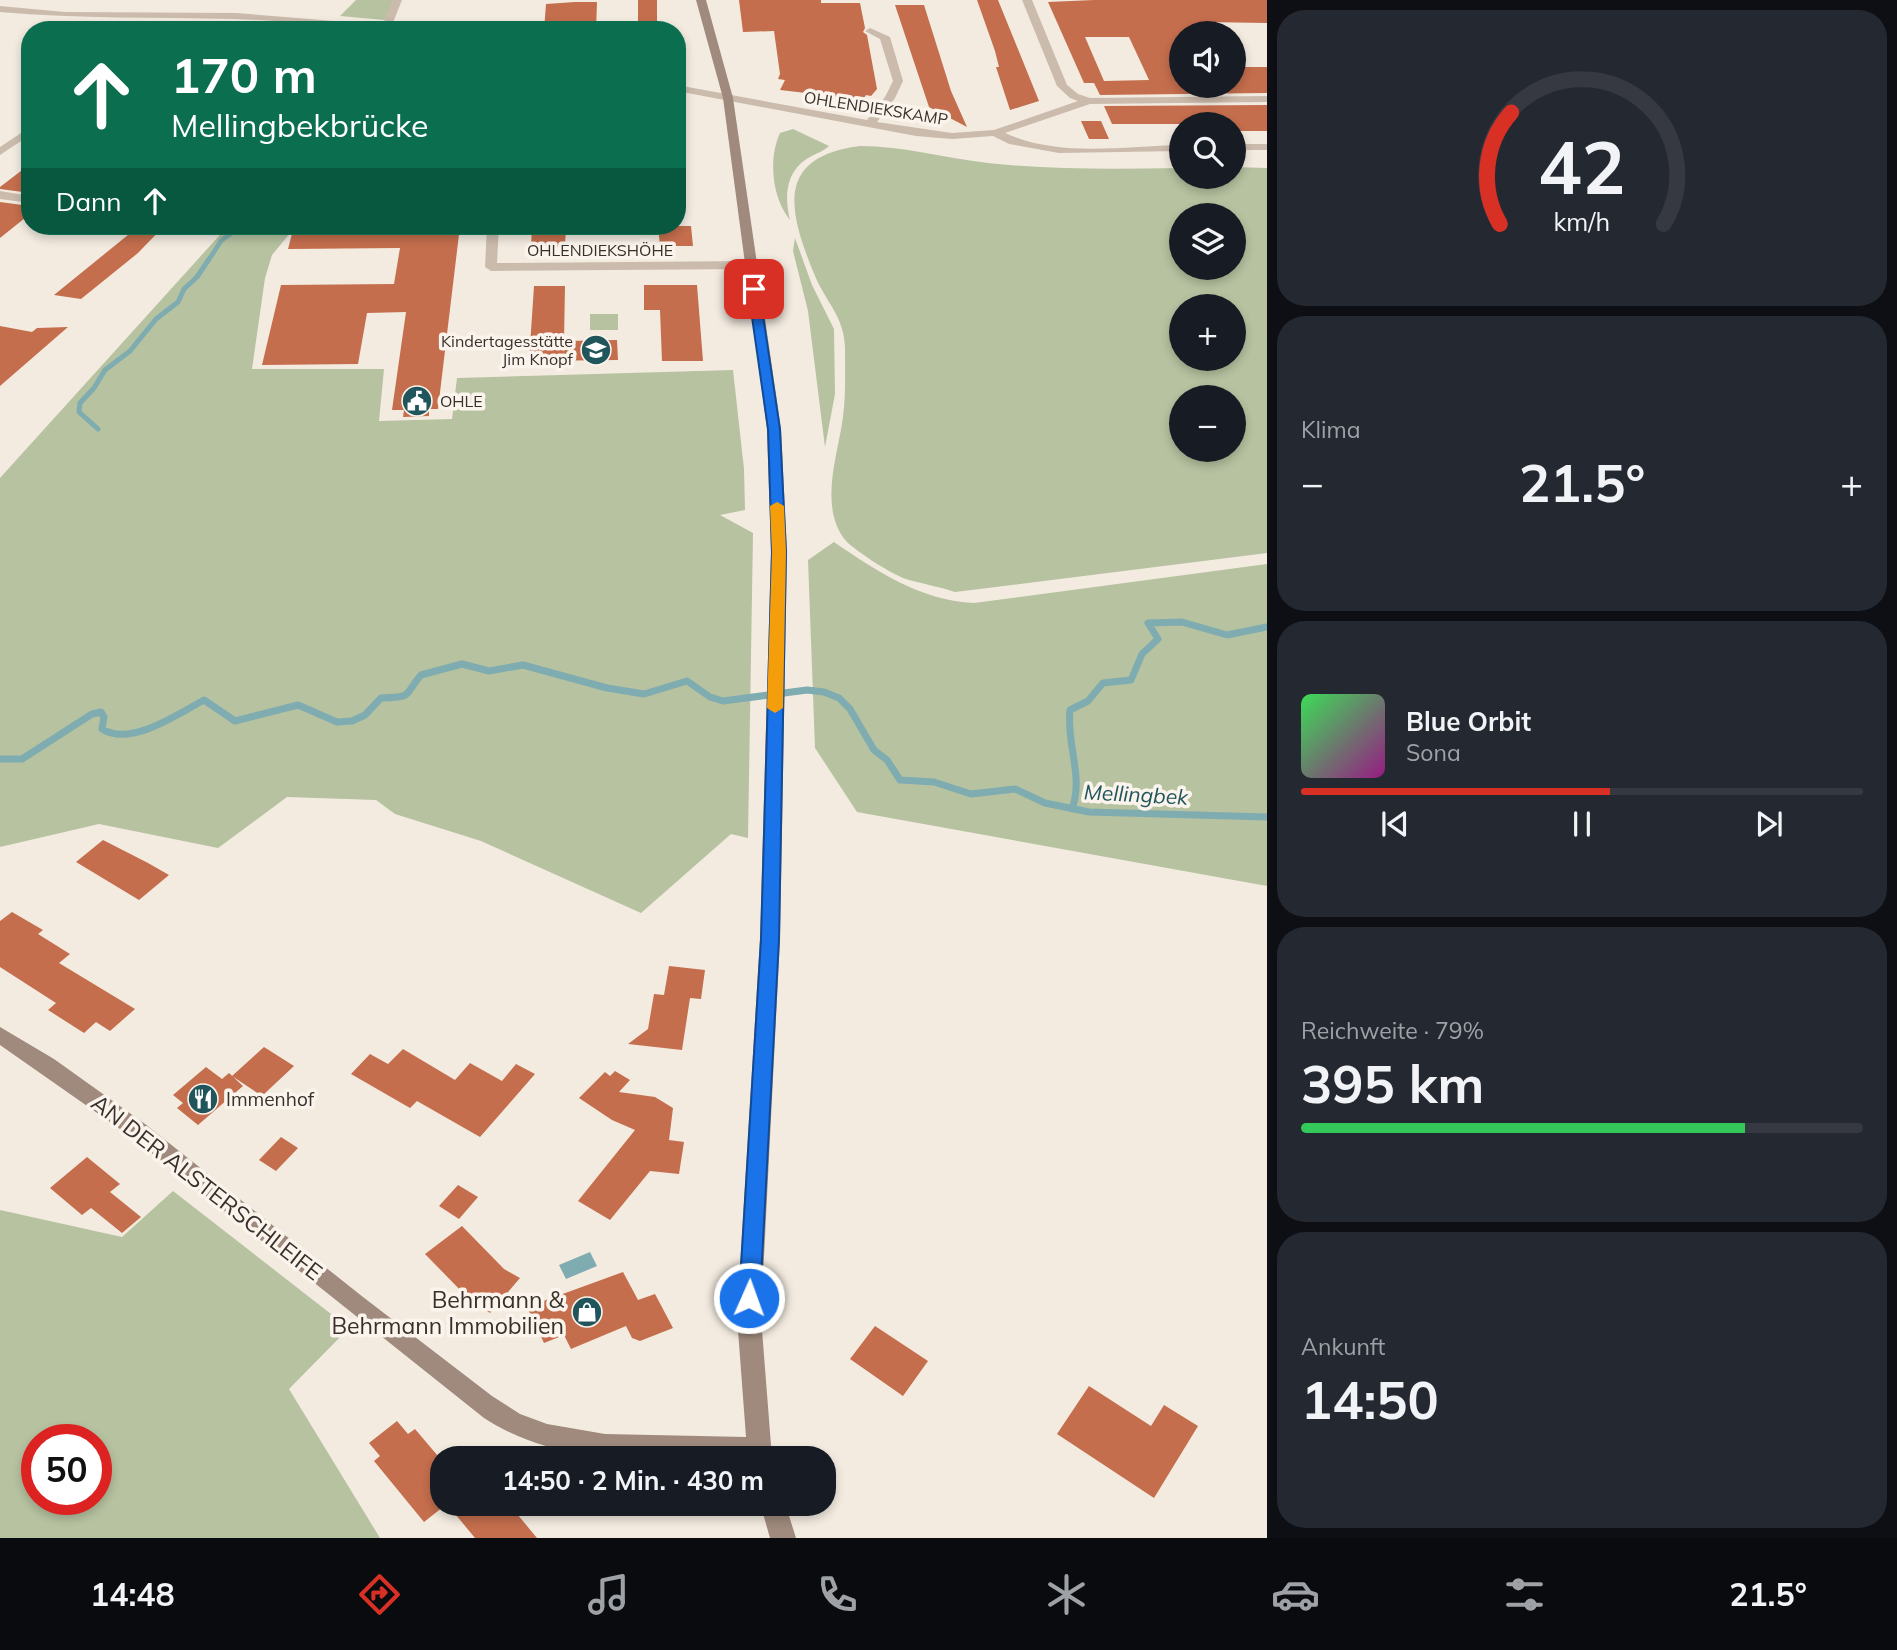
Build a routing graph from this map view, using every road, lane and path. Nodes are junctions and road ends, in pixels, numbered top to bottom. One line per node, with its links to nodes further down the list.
1 (397, 0): 10 (street)
2 (701, 0): 13 (main road)
3 (1027, 0): 15 (street)
4 (178, 6): 6 (street)
5 (0, 9): 6 (street)
6 (168, 13): 7 (street)
7 (237, 16): 8 (street); 9 (street)
8 (233, 21)
9 (312, 21)
10 (389, 21)
11 (870, 30): 16 (street)
12 (686, 90): 13 (street, OHLENDIEKSKAMP)
13 (728, 98): 16 (street, OHLENDIEKSKAMP); 26 (main road)
14 (1267, 99): 15 (street, OHLENDIEKSKAMP)
15 (1089, 101): 17 (street, OHLENDIEKSKAMP)
16 (870, 124): 17 (street, OHLENDIEKSKAMP)
17 (995, 133): 21 (street)
18 (21, 137): 22 (street)
19 (1246, 147): 20 (street)
20 (1267, 147)
21 (1169, 148)
22 (0, 152)
23 (0, 195): 24 (street)
24 (21, 198)
25 (493, 235): 26 (street, OHLENDIEKSHÖHE)
26 (750, 265): 29 (main road)
27 (0, 1035): 28 (main road, AN DER ALSTERSCHLEIFE)
28 (614, 1446)
29 (758, 1446)
30 (776, 1516): 31 (main road)
31 (783, 1538)

